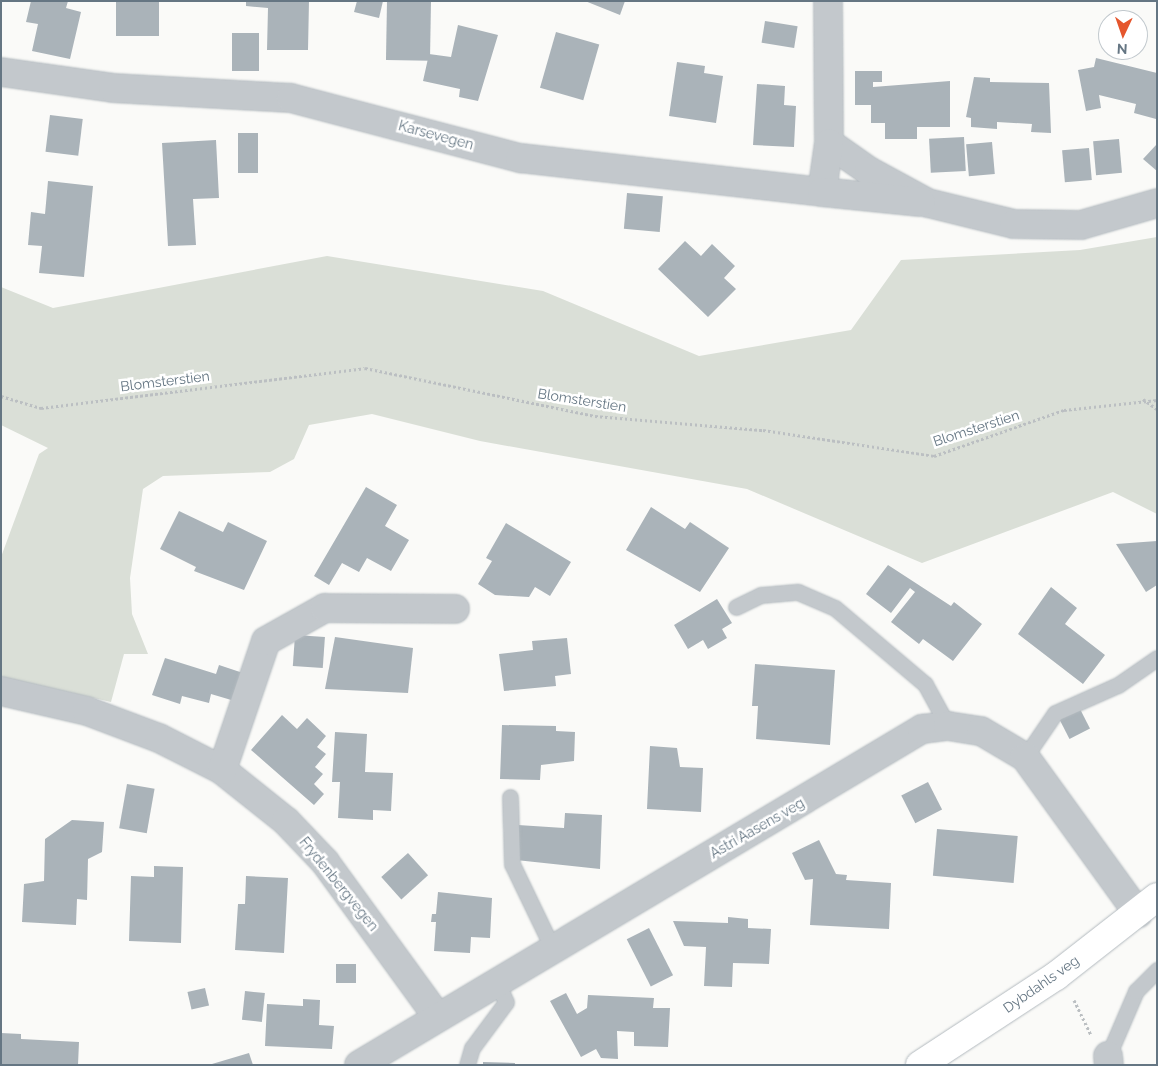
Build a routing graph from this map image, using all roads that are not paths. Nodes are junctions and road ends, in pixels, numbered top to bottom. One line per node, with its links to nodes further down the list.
1 (828, 1): 3 (street)
2 (1, 72): 4 (street, Karsevegen)
3 (828, 143): 4 (street); 5 (street)
4 (822, 192): 5 (street, Karsevegen)
5 (928, 203): 6 (street)
6 (1157, 203)
7 (736, 607): 11 (lane)
8 (455, 609): 13 (street)
9 (1157, 658): 12 (lane)
10 (1, 691): 13 (street, Frydenbergvegen)
11 (948, 726): 12 (street, Astri Aasens veg); 16 (street, Astri Aasens veg)
12 (1025, 757): 15 (street, Astri Aasens veg)
13 (222, 770): 19 (street, Frydenbergvegen)
14 (510, 797): 16 (lane)
15 (1147, 905): 23 (main road, Dybdahls veg)
16 (552, 947): 18 (street, Astri Aasens veg)
17 (1157, 970): 20 (lane)
18 (497, 982): 19 (street, Astri Aasens veg); 22 (lane)
19 (437, 1016): 21 (street, Astri Aasens veg)
20 (1109, 1061)
21 (358, 1065)
22 (467, 1065)
23 (920, 1065)

